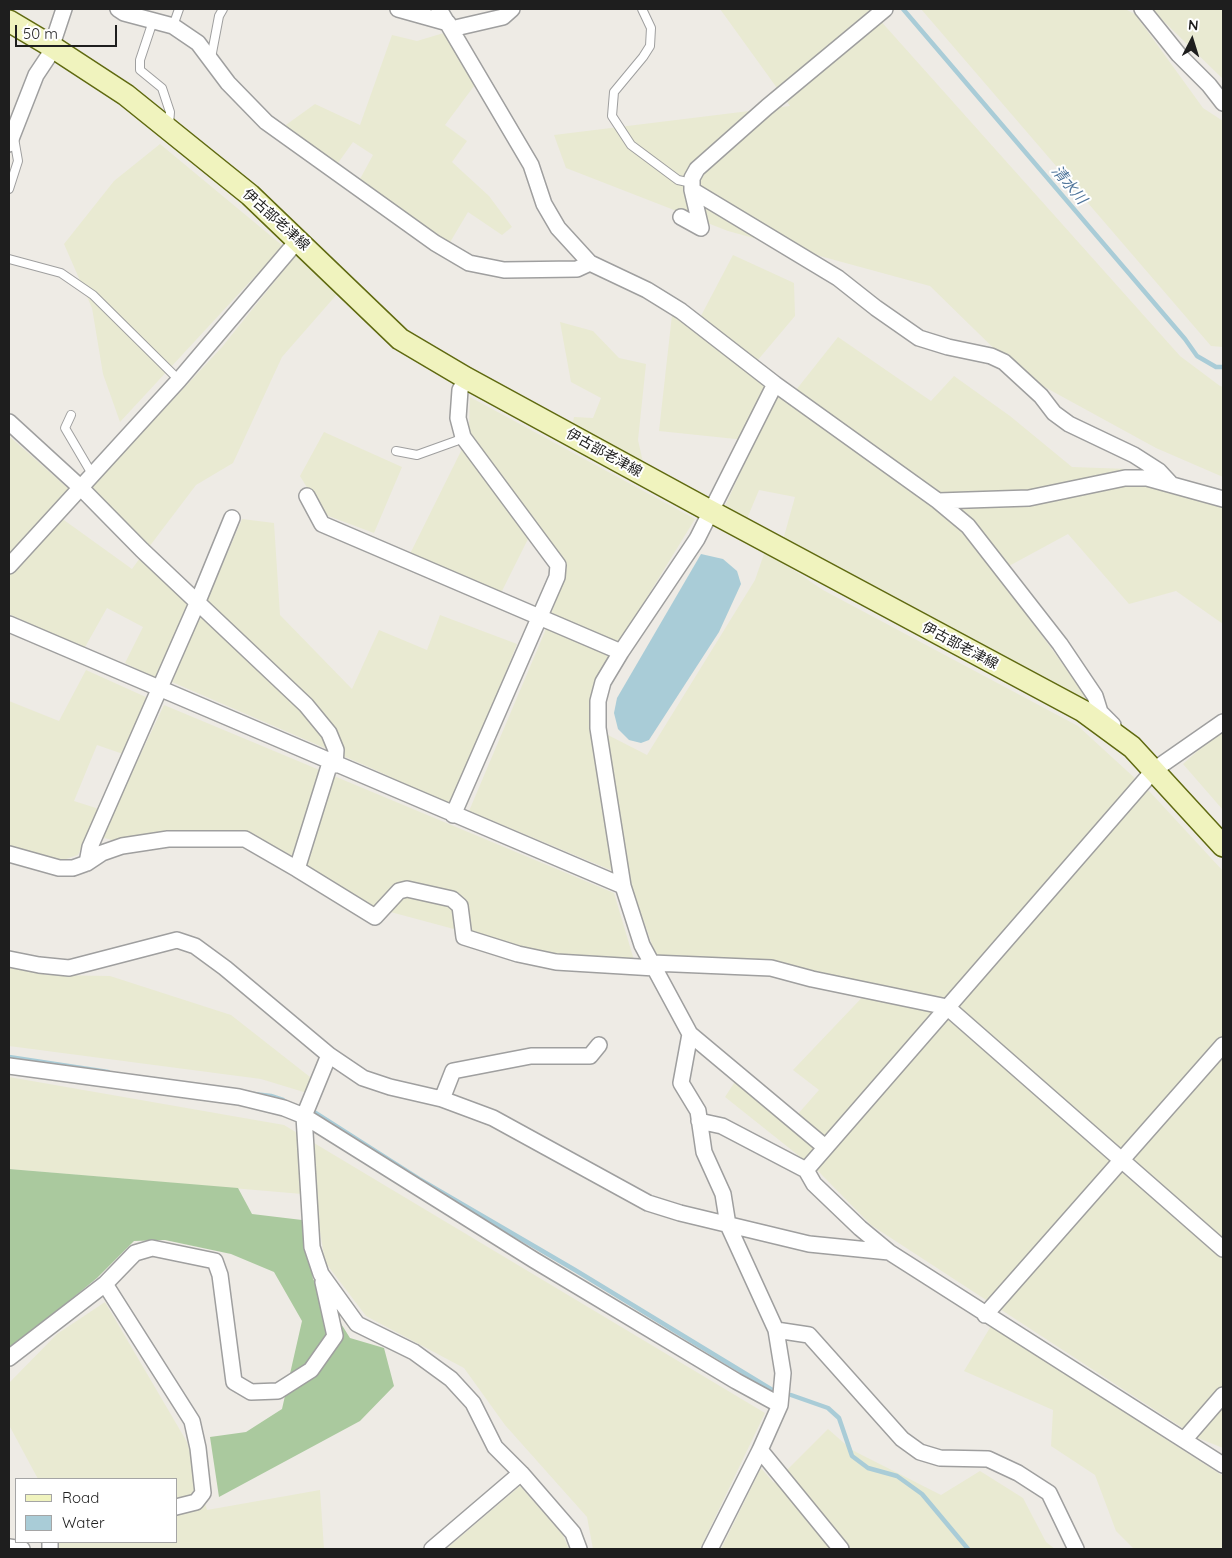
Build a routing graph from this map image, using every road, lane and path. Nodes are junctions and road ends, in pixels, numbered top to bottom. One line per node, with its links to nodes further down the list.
1 (64, 9): 15 (street)
2 (118, 9): 12 (street)
3 (179, 9): 13 (lane)
4 (222, 9): 16 (lane)
5 (398, 9): 14 (street)
6 (439, 9): 14 (street)
7 (512, 9): 14 (street)
8 (642, 9): 20 (lane)
9 (885, 9): 20 (street)
10 (1142, 9): 17 (street)
11 (9, 20): 15 (main road, 伊古部老津線)
12 (153, 21): 13 (street); 18 (lane)
13 (173, 26): 16 (street)
14 (450, 26): 25 (street)
15 (51, 46): 18 (main road, 伊古部老津線); 19 (street)
16 (211, 60): 25 (street)
17 (1223, 103)
18 (168, 129): 23 (main road, 伊古部老津線)
19 (11, 139): 21 (lane)
20 (692, 187): 22 (street); 34 (street)
21 (9, 189)
22 (681, 217)
23 (298, 240): 26 (main road, 伊古部老津線); 27 (street)
24 (9, 260): 27 (lane)
25 (590, 263): 28 (street)
26 (466, 378): 31 (street); 39 (main road, 伊古部老津線)
27 (179, 380): 33 (street)
28 (775, 384): 38 (street); 39 (street)
29 (71, 415): 33 (lane)
30 (9, 422): 35 (street)
31 (463, 436): 32 (lane); 43 (street)
32 (396, 451)
33 (92, 474): 35 (street)
34 (1172, 485): 37 (street); 38 (street)
35 (80, 487): 41 (street); 42 (street)
36 (307, 496): 43 (street)
37 (1223, 500)
38 (938, 501): 48 (street)
39 (710, 511): 45 (street); 48 (main road, 伊古部老津線)
40 (232, 518): 42 (street)
41 (9, 566)
42 (198, 601): 46 (street); 49 (street)
43 (539, 618): 45 (street); 51 (street)
44 (9, 624): 46 (street)
45 (620, 652): 56 (street)
46 (159, 689): 49 (street); 54 (street)
47 (1223, 722): 50 (street)
48 (1132, 747): 50 (main road, 伊古部老津線)
49 (332, 764): 51 (street); 55 (street)
50 (1154, 770): 52 (main road, 伊古部老津線); 59 (street)
51 (453, 815): 56 (street)
52 (1223, 846)
53 (9, 854): 54 (street)
54 (87, 863): 55 (street)
55 (298, 869): 58 (street)
56 (623, 886): 58 (street)
57 (9, 959): 63 (street)
58 (654, 965): 59 (street); 60 (street)
59 (947, 1007): 68 (street); 69 (street)
60 (690, 1034): 67 (street); 68 (street)
61 (599, 1045): 65 (street)
62 (1223, 1045): 69 (street)
63 (329, 1055): 65 (street); 66 (street)
64 (9, 1066): 66 (street)
65 (442, 1099): 71 (street)
66 (304, 1116): 74 (street); 80 (street)
67 (699, 1121): 70 (street); 71 (street)
68 (825, 1147): 70 (street)
69 (1121, 1160): 72 (street); 76 (street)
70 (806, 1170): 73 (street)
71 (728, 1225): 73 (street); 77 (street)
72 (1223, 1250)
73 (889, 1252): 76 (street)
74 (321, 1274): 75 (street); 84 (street)
75 (105, 1284): 78 (street); 85 (street)
76 (985, 1315): 81 (street)
77 (776, 1330): 80 (street); 92 (street)
78 (9, 1358)
79 (1223, 1396): 81 (street)
80 (780, 1405): 82 (street)
81 (1184, 1440): 83 (street)
82 (760, 1450): 90 (street); 91 (street)
83 (1223, 1466)
84 (521, 1473): 88 (street); 89 (street)
85 (178, 1506)
86 (9, 1547): 87 (street)
87 (22, 1549)
88 (432, 1549)
89 (579, 1549)
90 (710, 1549)
91 (841, 1549)
92 (1076, 1549)

